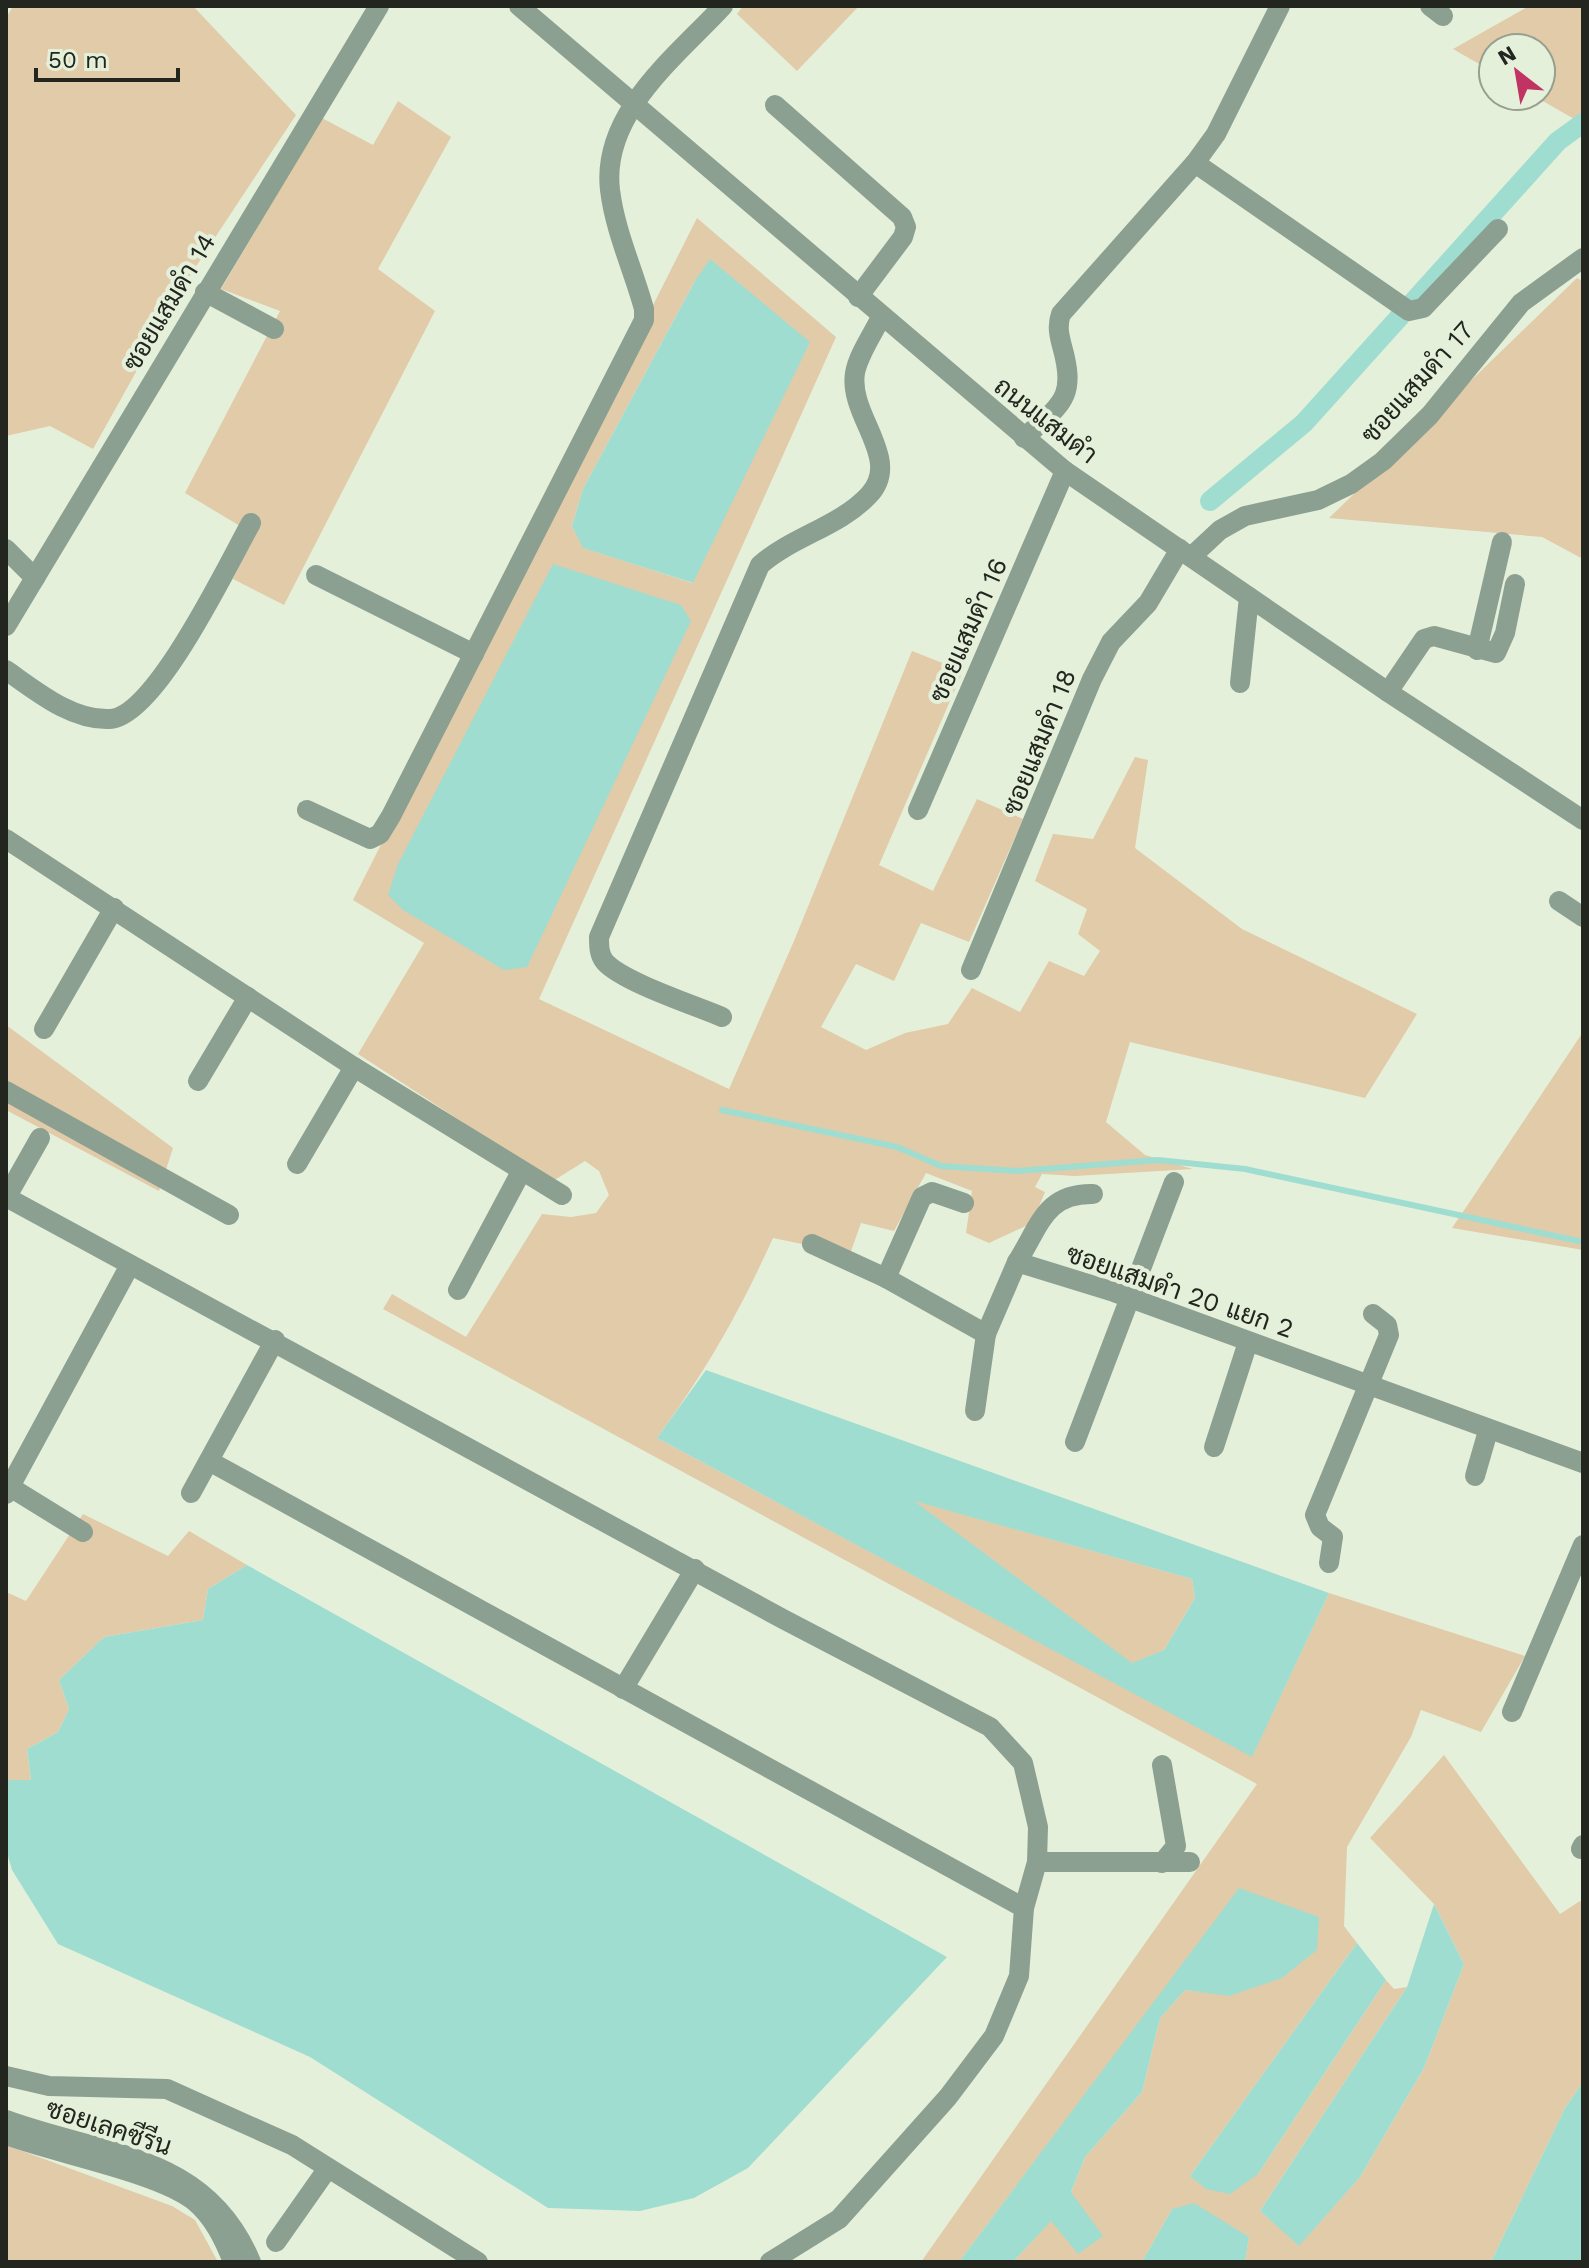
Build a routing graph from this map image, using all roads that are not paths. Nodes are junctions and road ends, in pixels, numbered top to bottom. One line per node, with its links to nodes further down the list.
1 (379, 6): 10 (street, ซอยแสมดำ 14)
2 (519, 6): 5 (street, ถนนแสมดำ)
3 (723, 6): 5 (street)
4 (1280, 6): 7 (street)
5 (632, 104): 11 (street, ถนนแสมดำ); 26 (street)
6 (775, 105): 11 (street)
7 (1195, 163): 8 (street); 14 (street)
8 (1498, 229)
9 (1583, 258): 19 (street, ซอยแสมดำ 17)
10 (205, 292): 13 (street); 21 (street, ซอยแสมดำ 14)
11 (858, 297): 12 (street, ถนนแสมดำ)
12 (881, 317): 14 (street, ถนนแสมดำ); 39 (street)
13 (274, 329)
14 (1024, 438): 15 (street, ถนนแสมดำ)
15 (1065, 471): 19 (street, ถนนแสมดำ); 31 (street, ซอยแสมดำ 16)
16 (251, 523): 27 (street)
17 (1502, 542): 25 (street)
18 (6, 549): 21 (street)
19 (1186, 553): 23 (street, ถนนแสมดำ); 37 (street, ซอยแสมดำ 18)
20 (316, 575): 26 (street)
21 (35, 578): 24 (street, ซอยแสมดำ 14)
22 (1515, 584): 25 (street)
23 (1249, 597): 28 (street); 29 (street, ถนนแสมดำ)
24 (6, 626)
25 (1477, 650): 29 (street)
26 (474, 654): 30 (street)
27 (6, 670)
28 (1240, 683)
29 (1388, 692): 32 (street, ถนนแสมดำ)
30 (307, 810)
31 (918, 810)
32 (1583, 820)
33 (6, 839): 35 (street)
34 (1559, 901): 36 (street)
35 (114, 908): 38 (street); 40 (street)
36 (1583, 917)
37 (971, 970)
38 (248, 997): 41 (street); 42 (street)
39 (722, 1017)
40 (44, 1029)
41 (354, 1067): 45 (street); 46 (street)
42 (198, 1081)
43 (6, 1091): 52 (street)
44 (40, 1138): 50 (street)
45 (297, 1164)
46 (521, 1172): 49 (street); 57 (street)
47 (1174, 1182): 58 (street)
48 (1093, 1194): 54 (street)
49 (562, 1195)
50 (6, 1198): 55 (street)
51 (964, 1203): 56 (street)
52 (229, 1215)
53 (812, 1244): 56 (street)
54 (1017, 1262): 58 (street, ซอยแสมดำ 20 แยก 2); 60 (street)
55 (130, 1265): 61 (street); 71 (street)
56 (886, 1278): 60 (street)
57 (458, 1290)
58 (1130, 1299): 62 (street, ซอยแสมดำ 20 แยก 2); 66 (street)
59 (1373, 1314): 63 (street)
60 (986, 1334): 64 (street)
61 (275, 1340): 68 (street); 76 (street)
62 (1248, 1342): 63 (street, ซอยแสมดำ 20 แยก 2); 67 (street)
63 (1367, 1385): 65 (street, ซอยแสมดำ 20 แยก 2); 75 (street)
64 (975, 1411)
65 (1488, 1431): 69 (street, ซอยแสมดำ 20 แยก 2); 70 (street)
66 (1075, 1442)
67 (1214, 1447)
68 (209, 1461): 72 (street); 77 (street)
69 (1583, 1463)
70 (1475, 1476)
71 (8, 1491): 73 (street)
72 (191, 1493)
73 (83, 1532)
74 (1583, 1545): 78 (street)
75 (1329, 1563)
76 (695, 1569): 77 (street); 80 (street)
77 (623, 1689): 83 (street)
78 (1512, 1712)
79 (1162, 1765): 82 (street)
80 (1037, 1862): 82 (street); 83 (street)
81 (1190, 1862): 82 (street)
82 (1162, 1863)
83 (1024, 1908): 94 (street)
84 (6, 2076): 87 (street)
85 (6, 2120): 88 (street, ซอยเลคซีรีน)
86 (6, 2135): 88 (street, ซอยเลคซีรีน)
87 (328, 2168): 89 (street); 90 (street)
88 (220, 2220): 91 (street, ซอยเลคซีรีน); 92 (street, ซอยเลคซีรีน)
89 (276, 2242)
90 (448, 2255): 93 (street)
91 (233, 2262)
92 (251, 2262)
93 (478, 2262)
94 (770, 2262)

